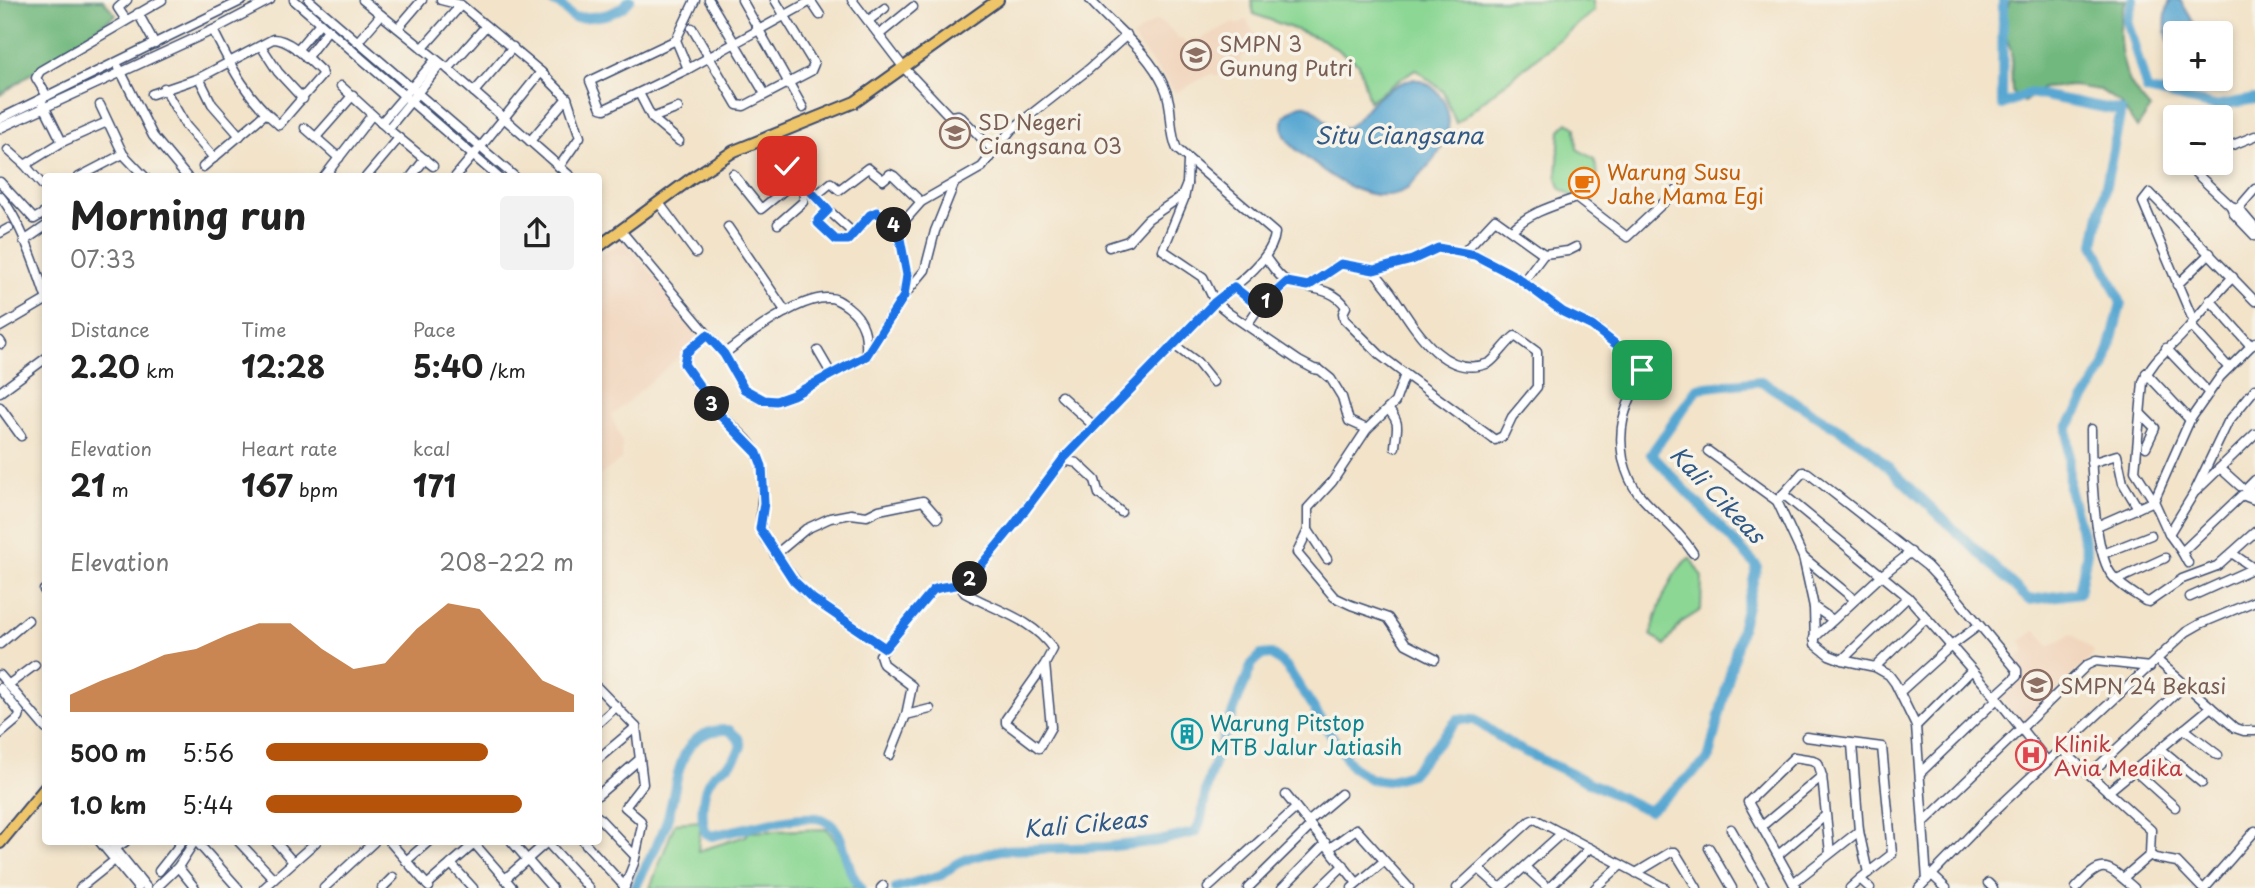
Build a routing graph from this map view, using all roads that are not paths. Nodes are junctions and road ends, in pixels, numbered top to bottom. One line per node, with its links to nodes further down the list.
1 (127, 0): 27 (street)
2 (162, 0): 23 (street)
3 (270, 0): 33 (street)
4 (294, 0): 29 (street)
5 (309, 0): 59 (street)
6 (363, 0): 21 (street)
7 (379, 0): 21 (street)
8 (422, 0): 31 (street)
9 (442, 0): 19 (street)
10 (695, 0): 39 (street)
11 (709, 0): 41 (street)
12 (742, 0): 35 (street)
13 (775, 0): 26 (street)
14 (852, 0): 28 (street)
15 (998, 0): 51 (main road)
16 (1090, 0): 37 (street)
17 (236, 1): 40 (street)
18 (810, 1): 25 (street); 26 (street)
19 (461, 5): 30 (street); 44 (street)
20 (913, 7): 36 (street)
21 (373, 8): 24 (street)
22 (885, 8): 28 (street)
23 (138, 13): 27 (street); 40 (street)
24 (381, 15): 31 (street); 38 (street)
25 (820, 15)
26 (784, 17): 35 (street); 56 (street)
27 (126, 20): 68 (street)
28 (869, 20): 36 (street)
29 (320, 23): 34 (street); 45 (street)
30 (486, 26): 43 (street); 50 (street)
31 (398, 28): 44 (street)
32 (692, 28): 47 (street)
33 (213, 30): 49 (street); 53 (street)
34 (328, 30): 46 (street); 67 (street)
35 (760, 30): 41 (street); 56 (street)
36 (880, 34): 51 (street)
37 (1127, 35): 92 (street); 98 (street)
38 (360, 39)
39 (676, 40): 52 (street); 61 (street)
40 (155, 44): 48 (street)
41 (735, 45): 47 (street); 63 (street)
42 (261, 46): 45 (street); 49 (street); 66 (street)
43 (513, 47): 54 (street); 60 (street)
44 (422, 49): 50 (street)
45 (297, 50): 46 (street)
46 (306, 58): 66 (street)
47 (710, 58): 52 (street); 63 (street)
48 (117, 62): 53 (street); 68 (street)
49 (230, 63): 55 (street); 72 (street)
50 (441, 64): 59 (street); 60 (street)
51 (904, 68): 81 (main road); 92 (street)
52 (688, 69): 61 (street)
53 (120, 72): 68 (street); 105 (street)
54 (541, 72): 65 (street); 74 (street)
55 (199, 78): 58 (street); 82 (street)
56 (790, 82): 63 (street); 70 (street)
57 (341, 86): 64 (street)
58 (164, 89): 62 (street); 95 (street)
59 (414, 91): 67 (street); 90 (street)
60 (474, 92): 74 (street)
61 (639, 93): 75 (street)
62 (152, 94)
63 (765, 94)
64 (353, 95): 73 (street); 84 (street)
65 (567, 98): 86 (street); 102 (street)
66 (303, 99): 72 (street)
67 (407, 99): 78 (street); 94 (street)
68 (44, 100): 76 (street); 79 (street); 88 (street)
69 (100, 105): 77 (street)
70 (803, 107)
71 (678, 108): 75 (street)
72 (266, 113): 82 (street)
73 (372, 115): 78 (street); 96 (street)
74 (504, 118): 86 (street); 90 (street)
75 (652, 118): 87 (street)
76 (0, 119)
77 (107, 121): 88 (street); 93 (street)
78 (384, 126): 85 (street)
79 (0, 128)
80 (305, 128): 84 (street)
81 (769, 135): 115 (street); 126 (main road)
82 (240, 136): 95 (street)
83 (2255, 136): 89 (street)
84 (316, 137): 96 (street)
85 (399, 138): 97 (street); 107 (street)
86 (530, 141): 102 (street)
87 (678, 141)
88 (62, 142): 99 (street)
89 (2233, 145)
90 (481, 146): 94 (street); 111 (street)
91 (8, 150): 99 (street)
92 (994, 151): 118 (street)
93 (123, 154): 103 (street); 104 (street)
94 (472, 155): 109 (street); 110 (street)
95 (214, 158): 101 (street)
96 (339, 158): 106 (street)
97 (425, 159): 100 (street); 108 (street)
98 (1188, 161): 119 (street); 149 (street)
99 (25, 165): 117 (street)
100 (433, 166)
101 (203, 167)
102 (559, 167): 112 (street)
103 (87, 173)
104 (141, 173)
105 (184, 173)
106 (331, 173)
107 (369, 173)
108 (414, 173)
109 (458, 173)
110 (493, 173)
111 (511, 173)
112 (566, 173)
113 (733, 174): 115 (street)
114 (2198, 175): 127 (street)
115 (798, 178): 120 (street)
116 (0, 182): 129 (street)
117 (42, 184)
118 (954, 184): 125 (street); 158 (street)
119 (1187, 184): 143 (street); 162 (street)
120 (806, 187): 124 (street); 130 (street)
121 (2255, 189): 127 (street)
122 (1676, 191): 137 (street)
123 (0, 196): 141 (street)
124 (815, 196): 125 (street); 128 (street)
125 (921, 202): 133 (street)
126 (659, 203): 138 (main road); 146 (street)
127 (2234, 209): 134 (street); 140 (street)
128 (828, 210): 133 (street); 136 (street)
129 (42, 214)
130 (778, 224)
131 (728, 227): 164 (street)
132 (9, 228): 139 (street)
133 (898, 228): 158 (street)
134 (2255, 228)
135 (42, 229): 141 (street)
136 (849, 229)
137 (1512, 230): 145 (street); 148 (street)
138 (622, 232): 142 (main road); 168 (street)
139 (0, 233)
140 (2255, 236)
141 (24, 241): 157 (street)
142 (602, 244)
143 (1109, 247)
144 (1576, 247): 148 (street)
145 (1464, 252): 150 (street); 153 (street)
146 (696, 253)
147 (2210, 253): 151 (street); 154 (street); 154 (street)
148 (1544, 254): 153 (street)
149 (1265, 257): 152 (street); 156 (street)
150 (1374, 270): 155 (street); 178 (street)
151 (2233, 277): 159 (street); 161 (street)
152 (1287, 282): 155 (street); 163 (street)
153 (1523, 282): 217 (street)
154 (2177, 285): 165 (street)
155 (1308, 286): 178 (street)
156 (1234, 287): 162 (street); 163 (street)
157 (42, 288)
158 (904, 296): 174 (street)
159 (2210, 300): 165 (street); 169 (street)
160 (42, 301): 167 (street)
161 (2255, 301)
162 (1215, 302): 166 (street); 170 (street)
163 (1259, 307): 166 (street)
164 (786, 312): 173 (street); 174 (street)
165 (2192, 323): 171 (street); 176 (street)
166 (1247, 325): 190 (street)
167 (0, 327)
168 (707, 335): 173 (street); 220 (street)
169 (2253, 344): 176 (street)
170 (1174, 345): 180 (street); 189 (street)
171 (2166, 348): 177 (street); 183 (street)
172 (818, 351): 179 (street)
173 (724, 354): 179 (street)
174 (866, 356): 179 (street)
175 (42, 361): 182 (street)
176 (2229, 368): 183 (street)
177 (2147, 373): 187 (street); 188 (street)
178 (1405, 374): 186 (street)
179 (832, 375)
180 (1213, 382)
181 (2255, 389): 202 (street)
182 (0, 392)
183 (2209, 393): 188 (street)
184 (1061, 396): 189 (street)
185 (0, 407): 193 (street)
186 (1388, 409): 190 (street); 194 (street)
187 (2141, 414): 195 (street); 206 (street)
188 (2190, 420): 206 (street)
189 (1094, 426): 198 (street)
190 (1367, 429): 211 (street)
191 (2091, 429): 197 (street)
192 (2255, 434): 199 (street)
193 (21, 436)
194 (1395, 447)
195 (2146, 447)
196 (1708, 451): 204 (street)
197 (2091, 463): 207 (street); 210 (street)
198 (1059, 464): 208 (street); 228 (street)
199 (2220, 468): 201 (street); 202 (street)
200 (2255, 480): 203 (street)
201 (2240, 486)
202 (2194, 493): 213 (street)
203 (2255, 493)
204 (1780, 497): 215 (street); 221 (street); 226 (street)
205 (2255, 500): 216 (street)
206 (2154, 501): 207 (street); 213 (street)
207 (2138, 509): 210 (street)
208 (1121, 512)
209 (938, 518): 220 (street)
210 (2097, 526): 218 (street)
211 (1308, 530): 223 (street); 242 (street)
212 (2255, 532): 219 (street)
213 (2169, 534): 216 (street)
214 (2151, 535): 218 (street)
215 (1911, 551): 226 (street); 237 (street)
216 (2182, 552): 224 (street)
217 (1693, 553)
218 (2104, 554): 227 (street)
219 (2233, 554): 225 (street); 227 (street)
220 (775, 555): 241 (street)
221 (1803, 557): 231 (street); 233 (street)
222 (2165, 558): 227 (street)
223 (1327, 559)
224 (2188, 563)
225 (2254, 569): 230 (street)
226 (1882, 575): 229 (street); 231 (street)
227 (2117, 580)
228 (960, 586): 241 (street); 244 (street)
229 (1908, 597): 234 (street); 243 (street)
230 (2190, 597)
231 (1854, 600): 236 (street)
232 (2255, 601): 245 (street)
233 (1814, 607): 236 (street); 238 (street)
234 (1926, 618): 240 (street); 247 (street)
235 (28, 620): 239 (street)
236 (1833, 620): 238 (street)
237 (1978, 626): 240 (street); 254 (street)
238 (1814, 638): 243 (street)
239 (0, 644)
240 (1951, 646): 248 (street); 253 (street)
241 (885, 648): 258 (street)
242 (1436, 659)
243 (1842, 660): 247 (street)
244 (1045, 664): 244 (street)
245 (2154, 664): 250 (street); 263 (street); 269 (street)
246 (35, 665): 251 (street)
247 (1875, 667): 253 (street)
248 (1972, 670): 254 (street); 261 (street)
249 (0, 675): 251 (street)
250 (2186, 684): 256 (street); 278 (street)
251 (3, 691): 260 (street); 266 (street)
252 (602, 692): 255 (street)
253 (1899, 692): 261 (street)
254 (1996, 698): 263 (street); 277 (street)
255 (617, 706): 259 (street); 262 (street)
256 (2211, 708): 264 (street); 265 (street)
257 (930, 709): 258 (street)
258 (906, 715): 272 (street)
259 (602, 719)
260 (42, 725)
261 (1916, 726): 277 (street)
262 (636, 727): 271 (street); 274 (street)
263 (2020, 727): 275 (street); 290 (street)
264 (2183, 729): 270 (street); 273 (street)
265 (2255, 730)
266 (0, 734)
267 (1806, 737): 268 (street)
268 (1852, 744): 294 (street); 333 (street)
269 (2060, 748): 275 (street); 278 (street)
270 (2161, 748): 276 (street); 280 (street)
271 (602, 755)
272 (890, 755)
273 (2218, 755)
274 (639, 758): 281 (street); 320 (street)
275 (2047, 761): 335 (street)
276 (2135, 771): 283 (street); 286 (street)
277 (1920, 773): 290 (street)
278 (2090, 774): 283 (street)
279 (1822, 776): 288 (street); 292 (street); 292 (street)
280 (2202, 783)
281 (602, 791)
282 (42, 792): 297 (main road)
283 (2108, 792): 319 (street)
284 (1341, 794): 291 (street)
285 (1286, 795): 287 (street)
286 (2175, 807)
287 (1296, 808): 291 (street); 359 (street)
288 (1825, 816): 316 (street); 318 (street)
289 (602, 821): 320 (street)
290 (1923, 822): 335 (street)
291 (1309, 824): 313 (street); 360 (street)
292 (1762, 826): 318 (street)
293 (1731, 829): 372 (street)
294 (1859, 831): 316 (street); 333 (street)
295 (1562, 834): 314 (street); 329 (street); 330 (street)
296 (2254, 834): 345 (street)
297 (0, 843)
298 (180, 845): 331 (street)
299 (194, 845): 328 (street)
300 (199, 845): 351 (street)
301 (242, 845): 337 (street)
302 (279, 845): 323 (street)
303 (311, 845): 323 (street)
304 (371, 845): 353 (street)
305 (393, 845): 322 (street)
306 (425, 845): 322 (street)
307 (471, 845): 325 (street)
308 (475, 845): 338 (street)
309 (515, 845): 321 (street)
310 (543, 845): 321 (street)
311 (550, 845): 358 (street)
312 (587, 845): 344 (street)
313 (1328, 845): 324 (street); 326 (street); 361 (street)
314 (1590, 848): 327 (street); 366 (street)
315 (1709, 848): 371 (street)
316 (1830, 853): 342 (street)
317 (113, 854): 346 (street); 347 (street); 348 (street)
318 (1778, 855): 342 (street)
319 (2150, 855): 336 (street); 345 (street)
320 (635, 856): 344 (street)
321 (527, 859): 338 (street); 357 (street)
322 (406, 861): 343 (street)
323 (293, 862): 337 (street)
324 (1383, 862): 341 (street); 363 (street)
325 (451, 864): 343 (street); 355 (street)
326 (1344, 865): 341 (street); 362 (street)
327 (1621, 865): 332 (street); 367 (street)
328 (178, 867): 349 (street); 350 (street)
329 (1525, 867): 365 (street); 366 (street)
330 (1479, 869): 364 (street); 365 (street)
331 (159, 871)
332 (1636, 873): 340 (street); 370 (street)
333 (1868, 873): 339 (street)
334 (393, 877): 354 (street)
335 (1929, 878): 375 (street); 376 (street)
336 (2123, 878): 377 (street); 378 (street)
337 (274, 879): 352 (street)
338 (505, 879): 356 (street)
339 (1860, 879): 373 (street); 374 (street)
340 (1652, 881): 368 (street); 369 (street)
341 (1355, 885)
342 (1795, 885)
343 (428, 887)
344 (625, 887)
345 (2206, 887)
346 (81, 888)
347 (138, 888)
348 (147, 888)
349 (156, 888)
350 (195, 888)
351 (238, 888)
352 (264, 888)
353 (324, 888)
354 (382, 888)
355 (473, 888)
356 (513, 888)
357 (552, 888)
358 (589, 888)
359 (1208, 888)
360 (1248, 888)
361 (1282, 888)
362 (1320, 888)
363 (1409, 888)
364 (1457, 888)
365 (1501, 888)
366 (1548, 888)
367 (1595, 888)
368 (1644, 888)
369 (1665, 888)
370 (1697, 888)
371 (1732, 888)
372 (1765, 888)
373 (1850, 888)
374 (1870, 888)
375 (1919, 888)
376 (1946, 888)
377 (2076, 888)
378 (2134, 888)

